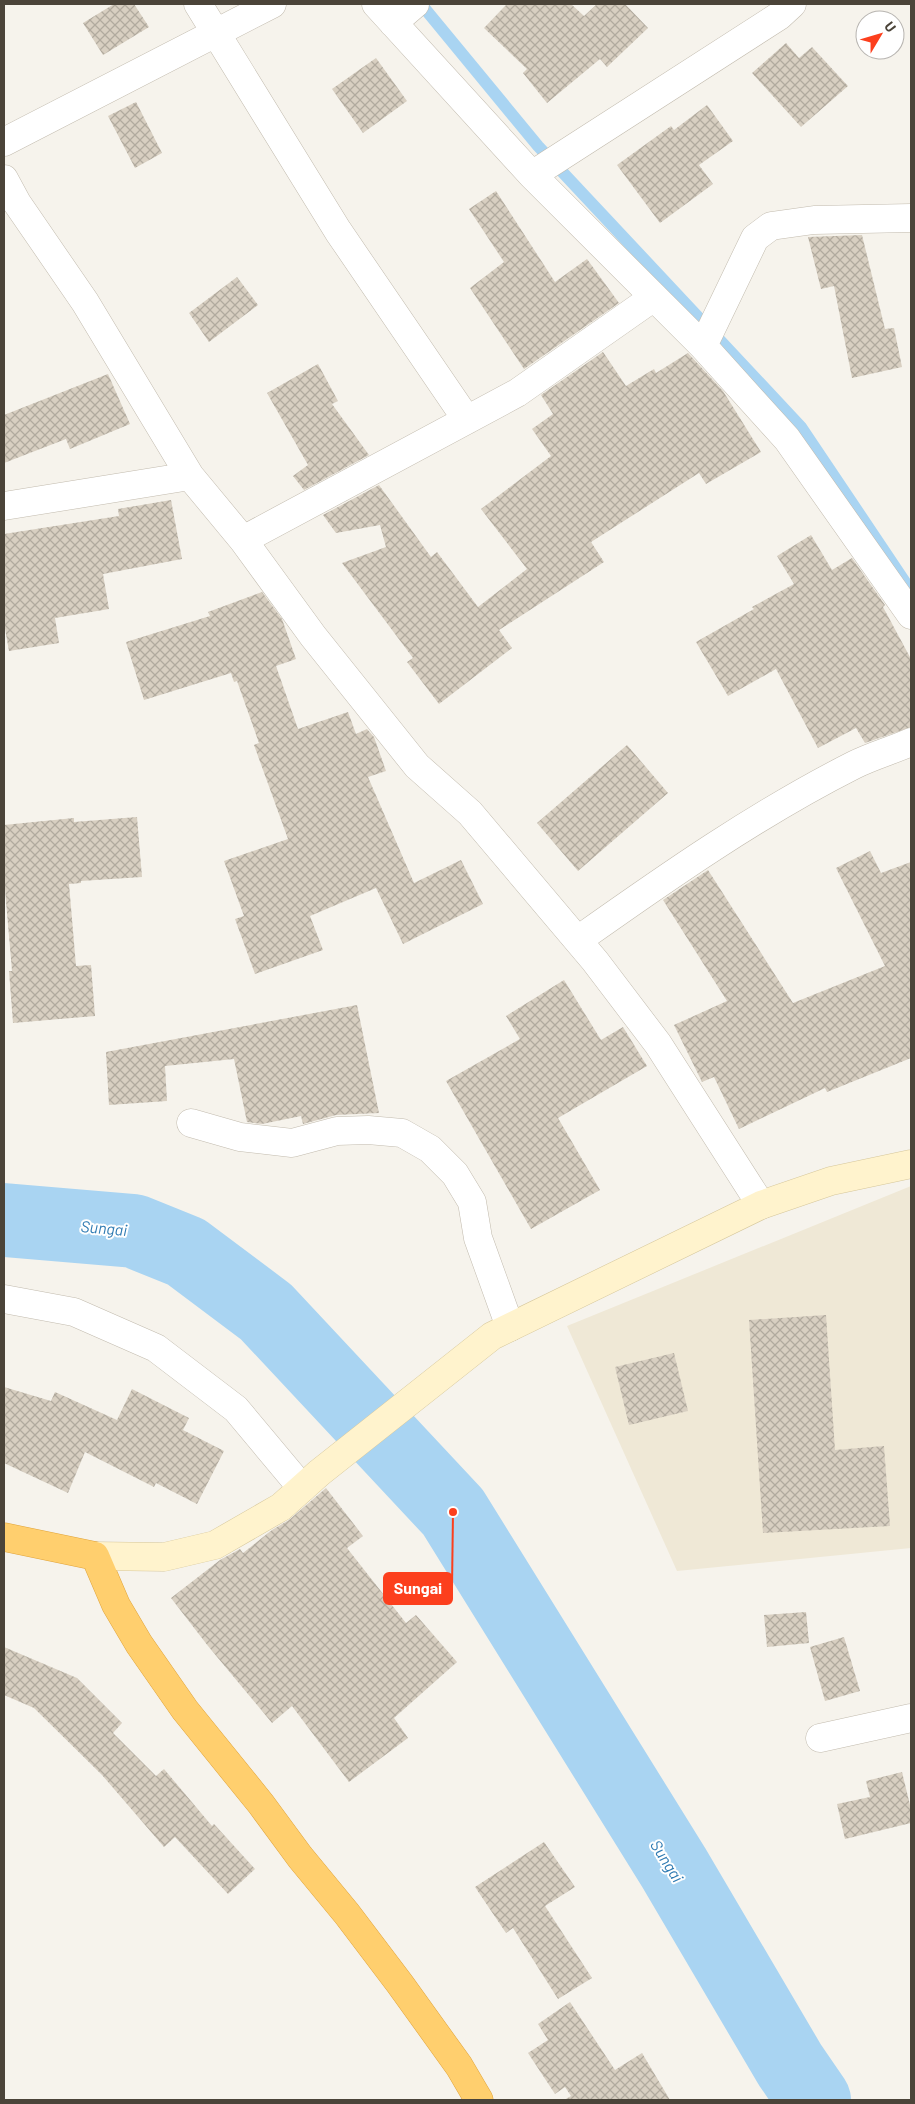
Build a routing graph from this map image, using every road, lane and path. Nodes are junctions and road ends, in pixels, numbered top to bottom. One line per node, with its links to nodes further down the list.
1 (198, 4): 6 (street)
2 (272, 4): 6 (street)
3 (415, 4): 5 (street)
4 (792, 4): 8 (street)
5 (385, 13): 8 (street)
6 (216, 32): 7 (street); 13 (street)
7 (4, 142)
8 (532, 175): 11 (street)
9 (4, 179): 14 (street)
10 (911, 218): 12 (street)
11 (654, 297): 12 (street); 13 (street)
12 (703, 346): 17 (street)
13 (468, 420): 16 (street)
14 (190, 476): 15 (street); 16 (street)
15 (4, 506)
16 (243, 540): 19 (street)
17 (911, 615)
18 (911, 742): 19 (street)
19 (578, 940): 22 (street)
20 (191, 1123): 24 (street)
21 (911, 1164): 22 (street)
22 (761, 1205): 24 (street)
23 (4, 1300): 25 (street)
24 (501, 1331): 25 (street)
25 (311, 1480): 27 (street)
26 (4, 1537): 27 (highway)
27 (95, 1556): 30 (highway)
28 (911, 1718): 29 (street)
29 (820, 1738)
30 (479, 2100)

